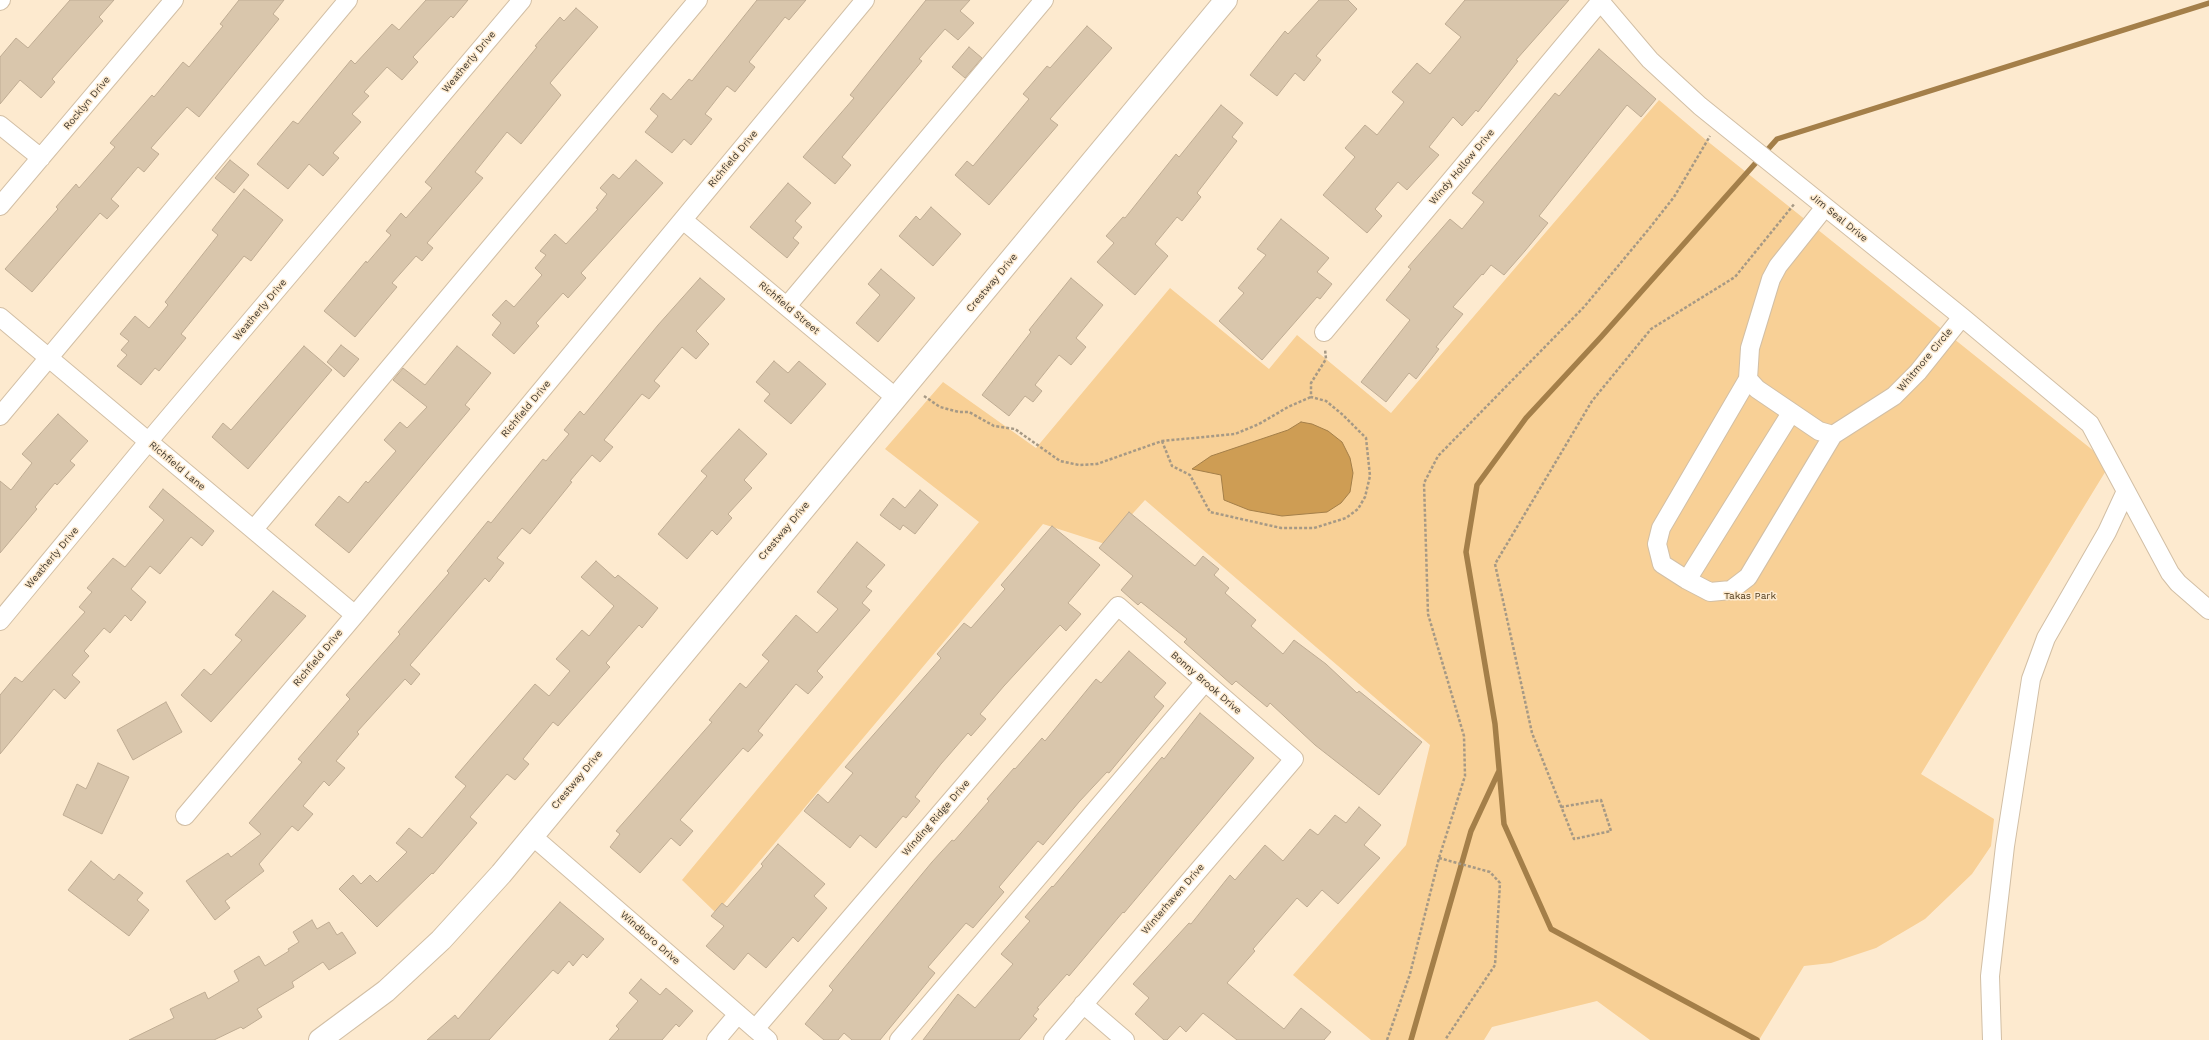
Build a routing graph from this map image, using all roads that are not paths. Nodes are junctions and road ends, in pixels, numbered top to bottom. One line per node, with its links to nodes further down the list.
1 (174, 0): 10 (street, Rocklyn Drive)
2 (348, 0): 18 (street)
3 (522, 0): 24 (street, Weatherly Drive)
4 (698, 0): 26 (street)
5 (865, 0): 13 (street, Richfield Drive)
6 (1044, 0): 14 (street)
7 (1226, 0): 20 (main road, Crestway Drive)
8 (1600, 1): 12 (street, Jim Seal Drive); 17 (street, Windy Hollow Drive)
9 (0, 125): 10 (street)
10 (41, 158): 11 (street, Rocklyn Drive)
11 (0, 206)
12 (1826, 207): 16 (street, Jim Seal Drive); 19 (street)
13 (683, 220): 14 (street, Richfield Street); 30 (street, Richfield Drive)
14 (787, 306): 20 (street, Richfield Street)
15 (0, 317): 18 (street, Richfield Lane)
16 (1962, 317): 23 (street, Whitmore Circle); 25 (street, Jim Seal Drive)
17 (1324, 332)
18 (49, 358): 22 (street); 24 (street, Richfield Lane)
19 (1748, 379): 21 (street); 27 (street)
20 (901, 390): 35 (main road, Crestway Drive)
21 (1791, 413): 23 (street); 27 (street)
22 (0, 416)
23 (1833, 435): 27 (street)
24 (148, 442): 26 (street, Richfield Lane); 31 (street, Weatherly Drive)
25 (2126, 491): 29 (street); 44 (street)
26 (254, 529): 30 (street, Richfield Lane)
27 (1687, 580)
28 (1118, 606): 32 (street, Bonny Brook Drive); 38 (street, Winding Ridge Drive)
29 (2209, 610)
30 (355, 615): 34 (street, Richfield Drive)
31 (0, 621)
32 (1205, 682): 33 (street, Bonny Brook Drive); 41 (street)
33 (1294, 758): 36 (street, Winterhaven Drive)
34 (185, 816)
35 (531, 835): 37 (street, Windboro Drive); 39 (main road, Crestway Drive)
36 (1083, 1004): 42 (street, Winterhaven Drive); 43 (street)
37 (738, 1014): 38 (street, Windboro Drive); 40 (street)
38 (761, 1034)
39 (320, 1040)
40 (716, 1040)
41 (899, 1040)
42 (1053, 1040)
43 (1125, 1040)
44 (1992, 1040)

